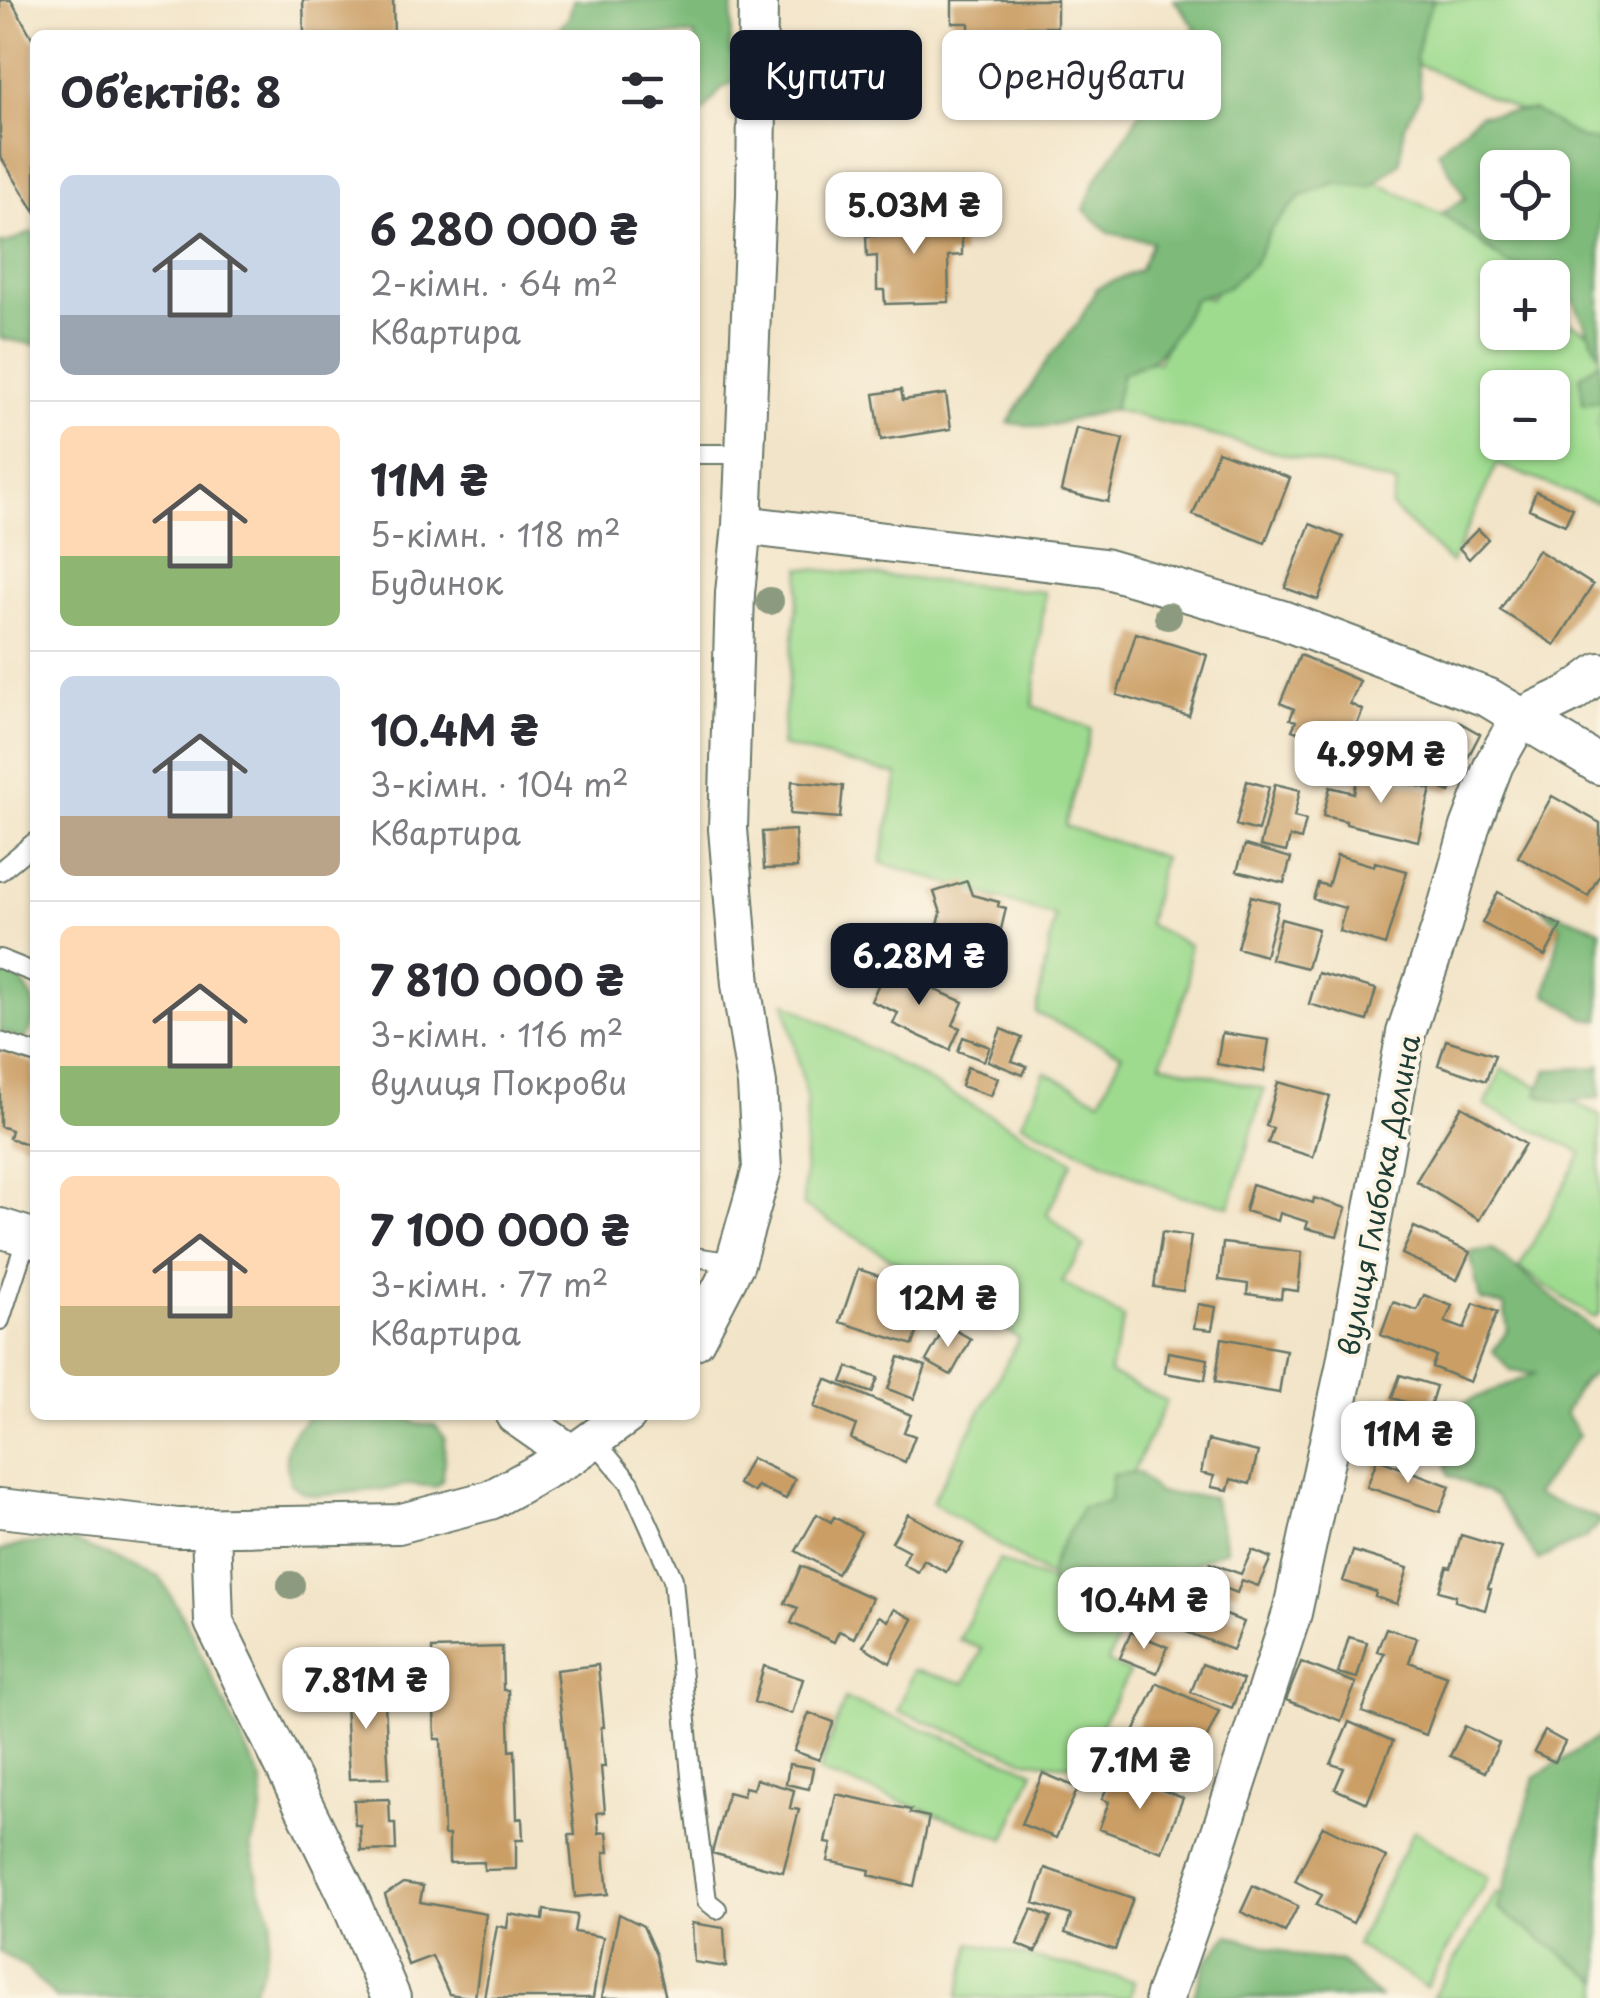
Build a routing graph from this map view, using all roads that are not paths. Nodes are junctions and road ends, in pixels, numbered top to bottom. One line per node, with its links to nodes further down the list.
1 (758, 0): 3 (street)
2 (700, 454): 3 (lane)
3 (745, 454): 4 (street)
4 (742, 524): 6 (street); 16 (street)
5 (1600, 672): 6 (street)
6 (1520, 718): 7 (street); 26 (street, вулиця Глибока Долина)
7 (1600, 765)
8 (30, 846): 9 (lane)
9 (0, 871)
10 (0, 959): 11 (lane)
11 (30, 970)
12 (0, 1042): 13 (lane)
13 (30, 1051)
14 (21, 1235): 17 (lane)
15 (700, 1258): 16 (lane)
16 (735, 1264): 18 (street)
17 (0, 1320)
18 (700, 1330)
19 (525, 1420): 21 (street)
20 (619, 1420): 21 (street)
21 (582, 1447): 23 (street); 24 (lane)
22 (0, 1508): 23 (street)
23 (211, 1528): 25 (street)
24 (717, 1909)
25 (392, 1998)
26 (1164, 1998)

